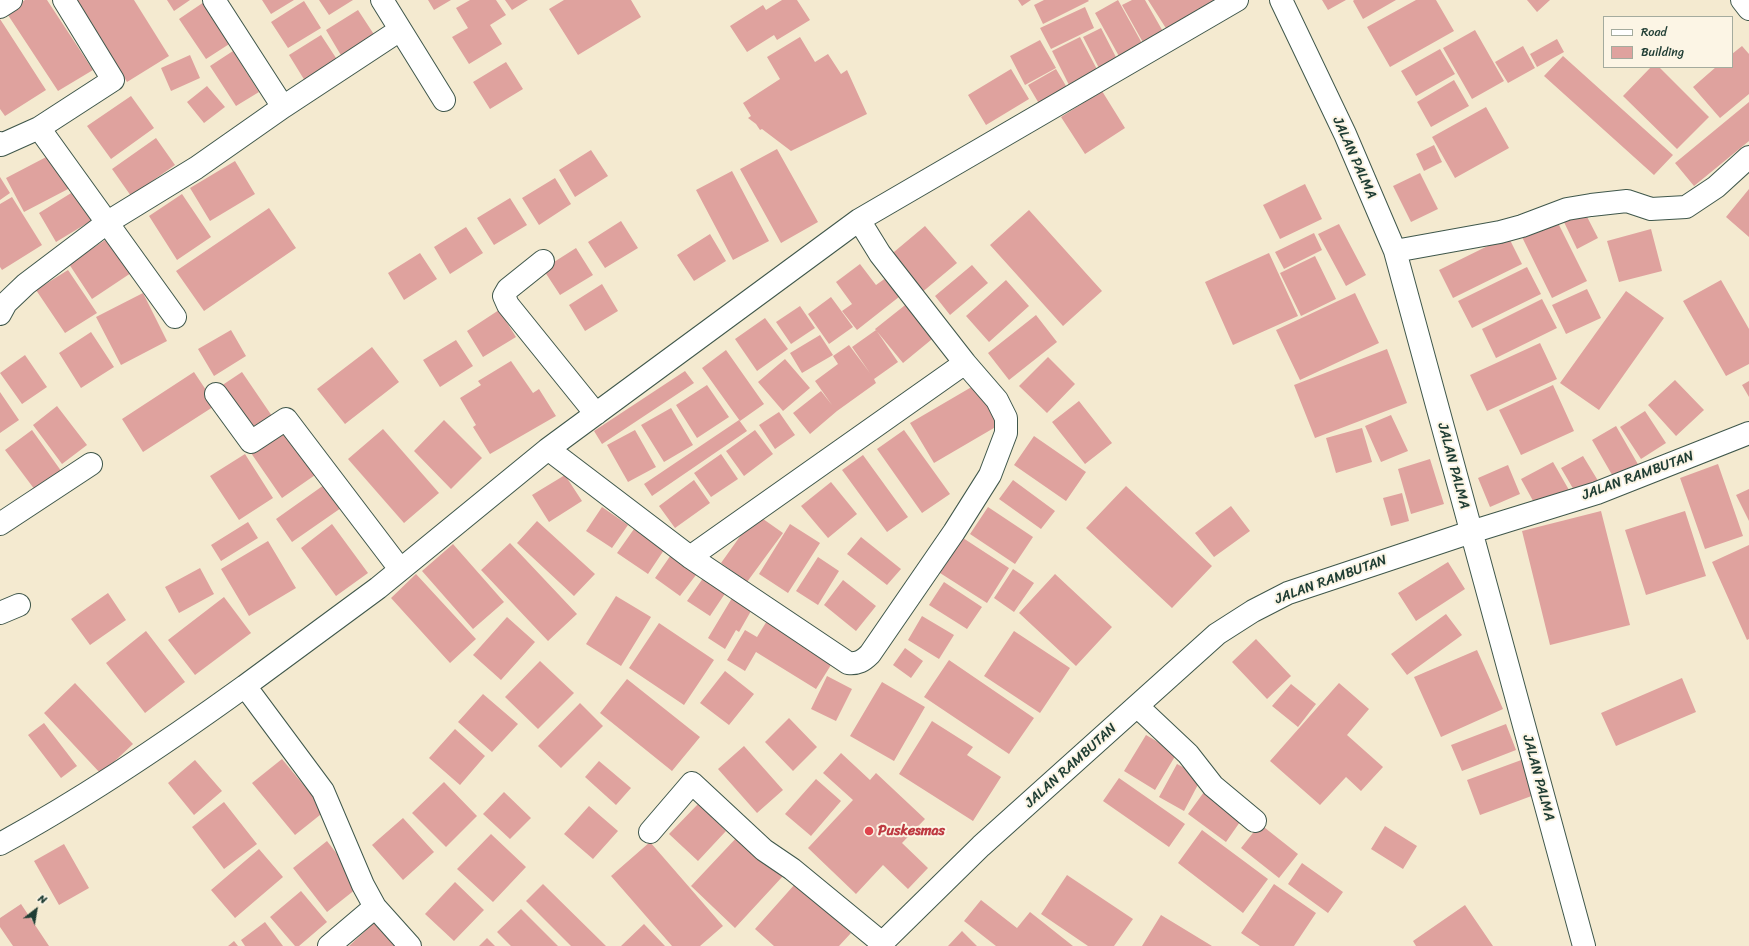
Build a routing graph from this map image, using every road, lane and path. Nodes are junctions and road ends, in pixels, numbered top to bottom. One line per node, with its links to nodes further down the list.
1 (11, 0): 8 (street)
2 (64, 0): 13 (street)
3 (214, 0): 12 (street)
4 (382, 0): 10 (street)
5 (1237, 0): 16 (street)
6 (1281, 0): 18 (street, JALAN PALMA)
7 (1742, 0): 9 (street)
8 (0, 7)
9 (1749, 9)
10 (400, 30): 11 (street); 12 (street)
11 (444, 100)
12 (283, 107): 17 (street)
13 (39, 128): 14 (street); 17 (street)
14 (0, 143)
15 (1749, 157): 18 (street)
16 (859, 220): 22 (street); 24 (street)
17 (108, 222): 20 (street); 21 (street)
18 (1394, 251): 29 (street, JALAN PALMA)
19 (543, 261): 24 (street)
20 (2, 304)
21 (176, 317)
22 (965, 363): 30 (street); 30 (street)
23 (216, 394): 31 (street)
24 (596, 414): 26 (street)
25 (1749, 433): 29 (street, JALAN RAMBUTAN)
26 (548, 449): 30 (street); 31 (street)
27 (91, 464): 28 (street)
28 (3, 515)
29 (1471, 532): 33 (street, JALAN RAMBUTAN); 41 (street, JALAN PALMA)
30 (690, 557)
31 (400, 569): 32 (street)
32 (245, 686): 36 (street); 37 (street)
33 (1137, 706): 34 (street); 38 (street, JALAN RAMBUTAN)
34 (1255, 821)
35 (650, 832): 38 (street)
36 (0, 844)
37 (375, 907): 39 (street); 40 (street)
38 (880, 945)
39 (329, 946)
40 (410, 946)
41 (1584, 946)

